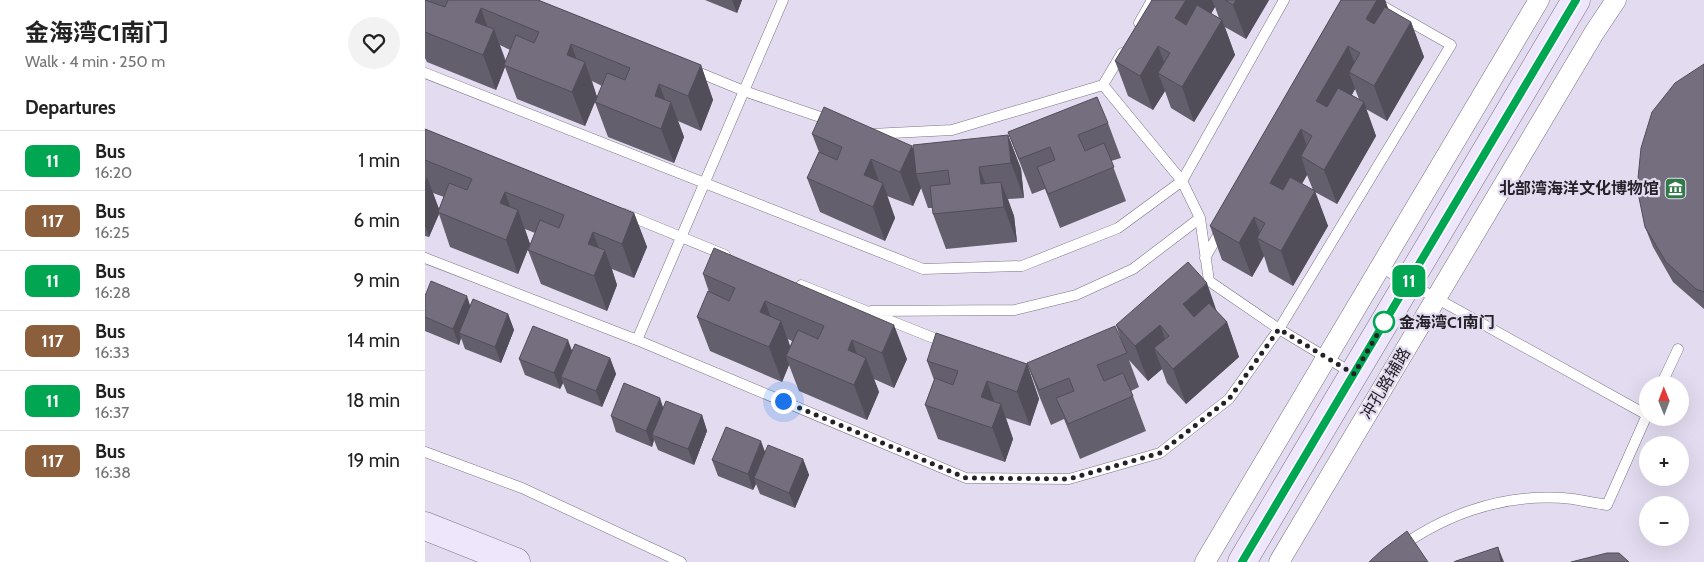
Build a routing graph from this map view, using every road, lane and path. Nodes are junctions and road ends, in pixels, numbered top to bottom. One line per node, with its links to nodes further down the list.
1 (783, 0): 11 (lane)
2 (1152, 0): 10 (lane)
3 (1283, 0): 14 (lane)
4 (1372, 0): 28 (lane)
5 (1539, 0): 23 (street)
6 (1576, 0): 25 (main road)
7 (1616, 0): 26 (street, 冲孔路辅路)
8 (682, 66): 11 (lane)
9 (425, 73): 15 (lane)
10 (1103, 85): 13 (lane); 14 (lane)
11 (744, 91): 12 (lane); 15 (lane)
12 (845, 125)
13 (863, 132)
14 (1182, 181): 15 (lane); 17 (lane)
15 (704, 183): 19 (lane)
16 (617, 211): 19 (lane)
17 (1200, 218): 21 (lane); 27 (lane)
18 (1225, 223): 21 (lane)
19 (681, 237): 22 (lane); 29 (lane)
20 (425, 258): 29 (lane)
21 (1205, 258): 28 (lane)
22 (736, 259)
23 (1381, 267): 25 (lane); 32 (street)
24 (792, 281): 27 (lane)
25 (1408, 283): 26 (lane); 33 (main road)
26 (1436, 298): 35 (lane); 43 (street, 冲孔路辅路)
27 (865, 311): 30 (lane)
28 (1279, 329): 29 (lane); 32 (lane)
29 (637, 340)
30 (954, 346)
31 (1677, 349): 34 (lane)
32 (1327, 357): 33 (lane); 41 (street)
33 (1354, 374): 42 (main road)
34 (1665, 376)
35 (1639, 411)
36 (1642, 426): 44 (lane)
37 (425, 452): 40 (lane)
38 (425, 526): 39 (main road)
39 (516, 562)
40 (681, 562)
41 (1205, 562)
42 (1242, 562)
43 (1279, 562)
44 (1381, 562)

